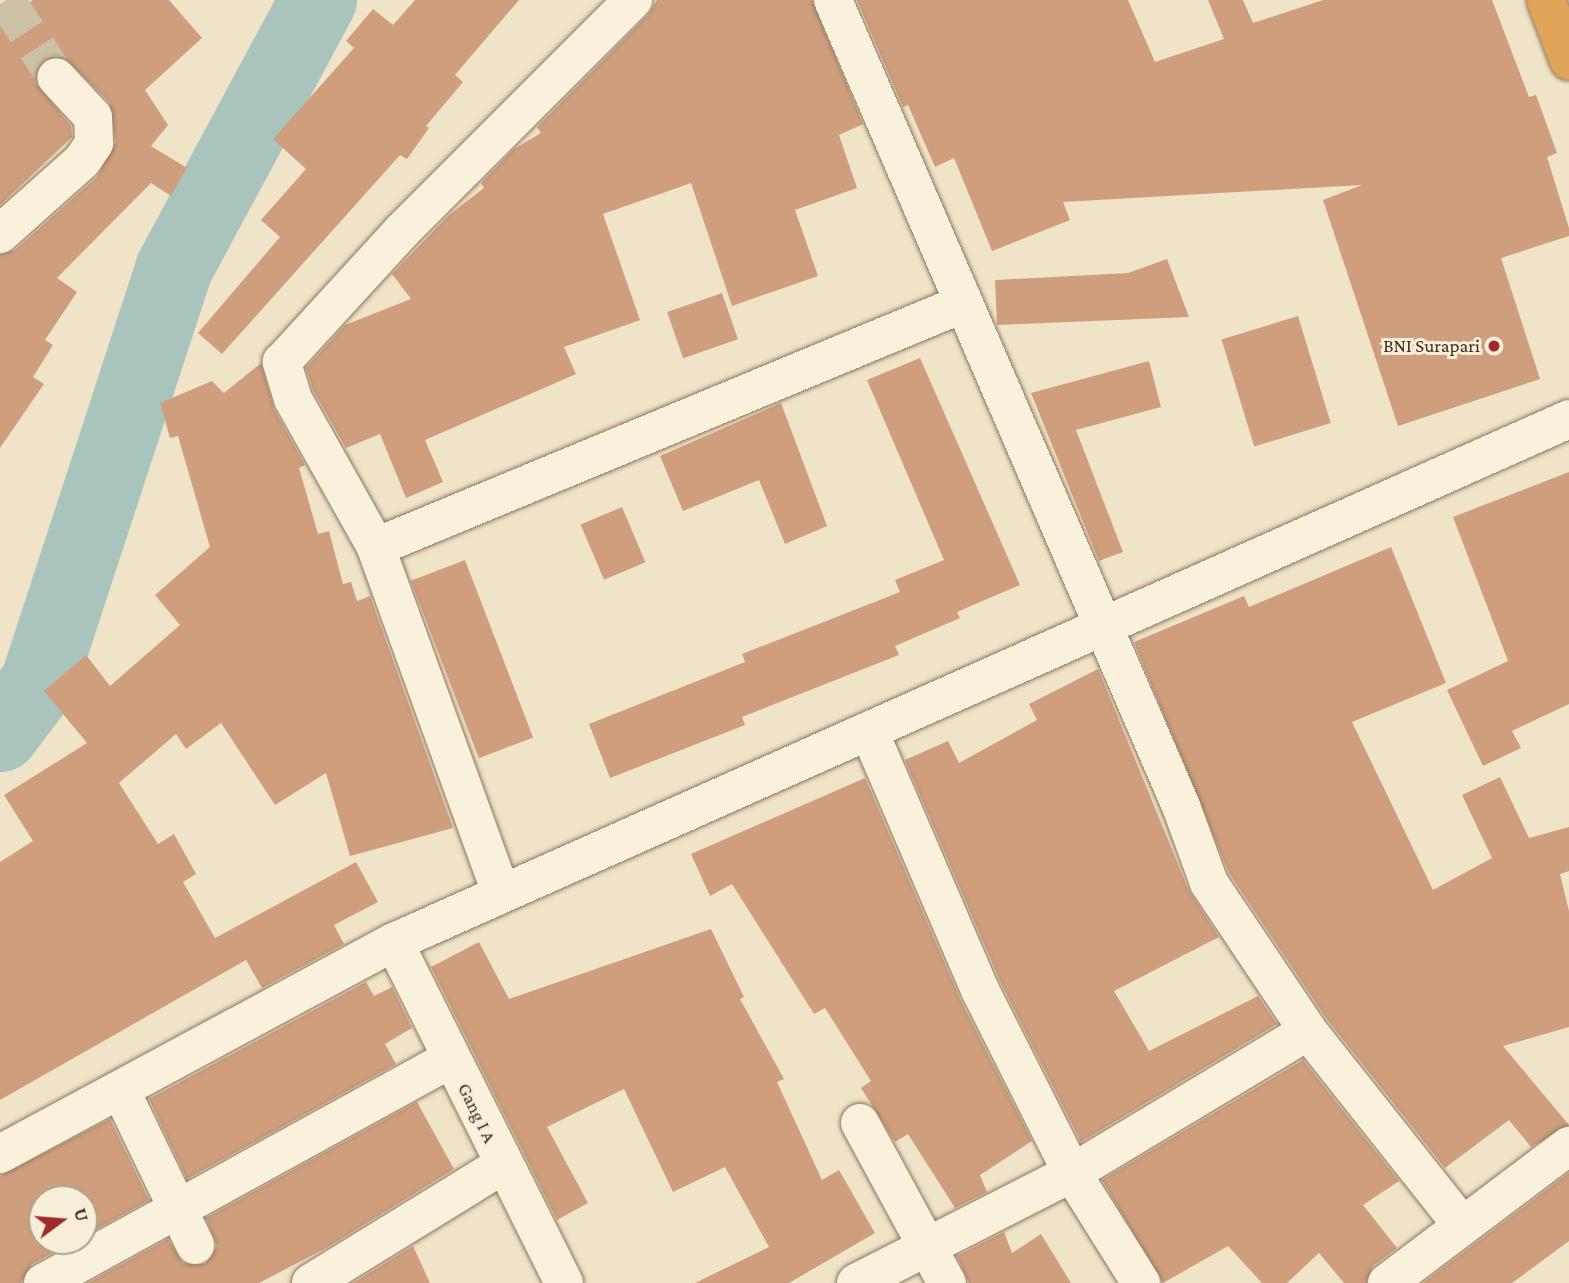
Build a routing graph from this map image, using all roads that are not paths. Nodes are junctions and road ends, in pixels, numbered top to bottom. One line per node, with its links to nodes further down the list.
1 (633, 0): 9 (street)
2 (833, 0): 7 (street)
3 (1546, 0): 4 (highway)
4 (1569, 61)
5 (56, 77): 6 (street)
6 (0, 234)
7 (961, 304): 9 (street); 10 (street)
8 (1569, 419): 10 (street)
9 (376, 547): 12 (street)
10 (1101, 625): 11 (street); 14 (street)
11 (869, 732): 12 (street); 21 (street)
12 (501, 893): 13 (street)
13 (394, 942): 15 (street, Gang I A); 16 (street)
14 (1308, 1031): 21 (street); 23 (street)
15 (451, 1059): 20 (street, Gang I A); 22 (street)
16 (121, 1091): 19 (street); 22 (street)
17 (860, 1124): 25 (street)
18 (1569, 1146): 23 (street)
19 (0, 1154)
20 (503, 1165): 27 (street); 28 (street, Gang I A)
21 (1072, 1172): 25 (street); 31 (street)
22 (178, 1207): 24 (street); 26 (street)
23 (1461, 1224): 32 (street)
24 (195, 1245)
25 (927, 1247): 29 (street); 30 (street)
26 (43, 1283)
27 (311, 1283)
28 (564, 1283)
29 (856, 1283)
30 (947, 1283)
31 (1141, 1283)
32 (1387, 1283)

